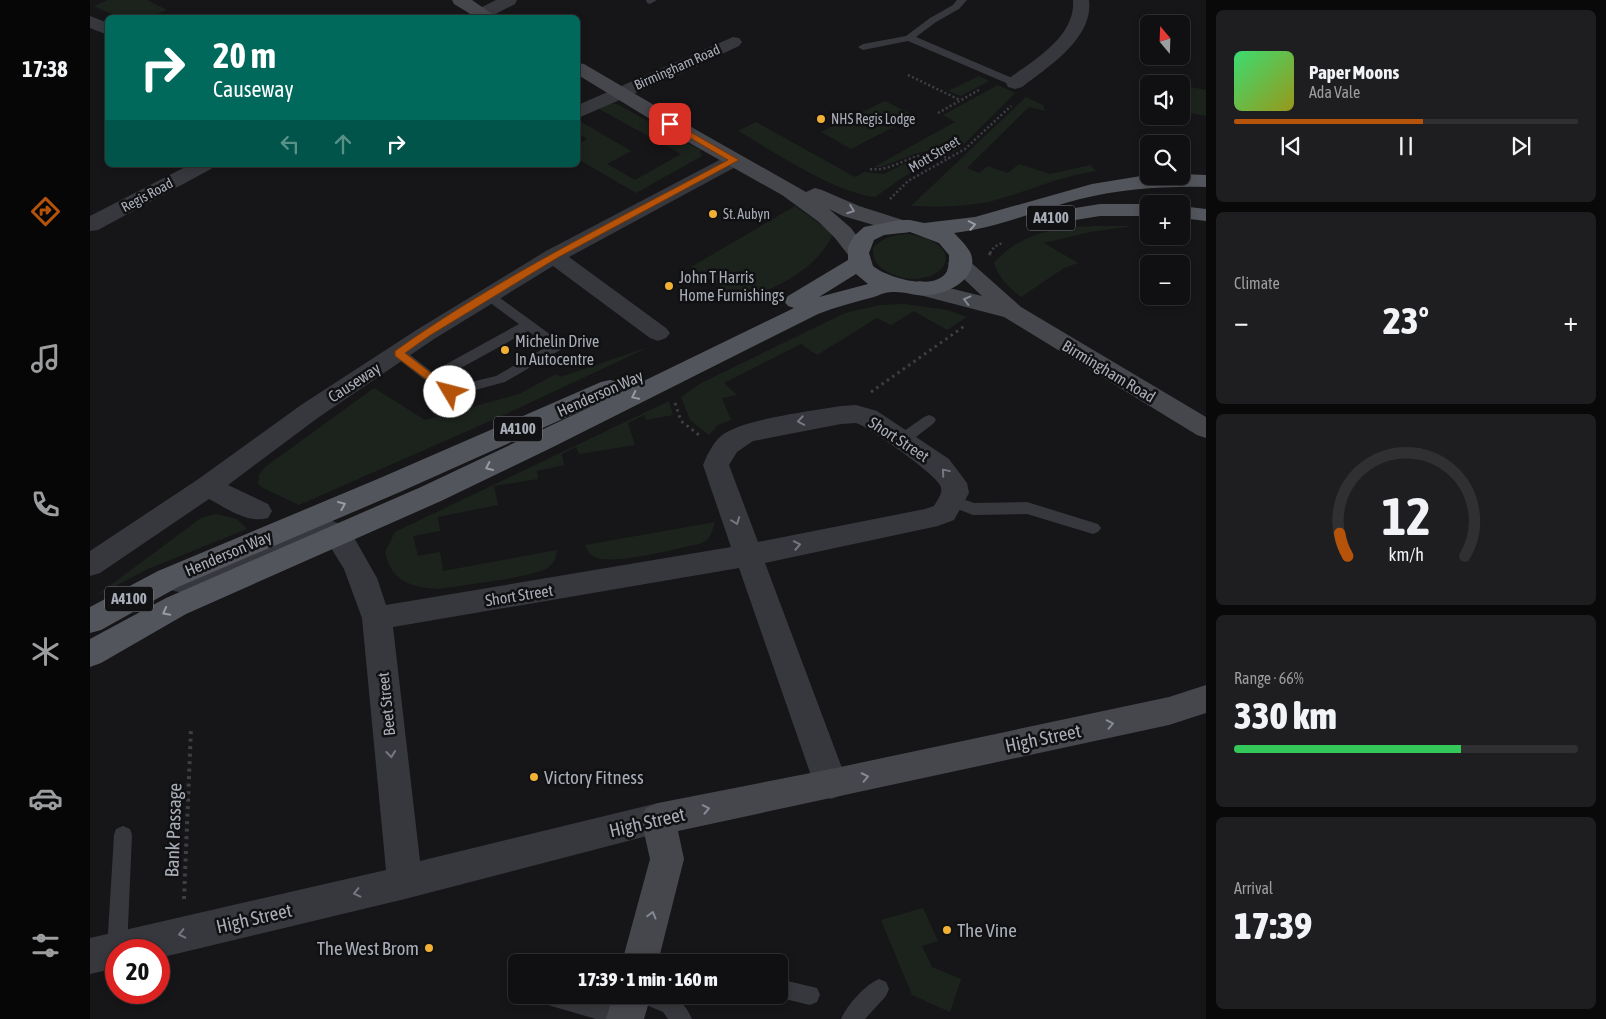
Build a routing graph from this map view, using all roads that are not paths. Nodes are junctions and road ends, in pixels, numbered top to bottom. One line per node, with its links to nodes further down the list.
1 (460, 0): 5 (main road)
2 (509, 0): 6 (street)
3 (962, 0): 7 (lane)
4 (1081, 0): 11 (street)
5 (481, 15)
6 (484, 15)
7 (910, 38): 9 (lane); 11 (lane)
8 (733, 42): 12 (street, Birmingham Road)
9 (862, 47)
10 (580, 69): 12 (main road, Birmingham Road)
11 (1015, 83)
12 (622, 92): 13 (street, Birmingham Road); 14 (main road, Birmingham Road); 15 (main road, Birmingham Road)
13 (580, 111)
14 (715, 136): 15 (main road, Birmingham Road); 22 (main road, Birmingham Road, one-way to 22)
15 (734, 160): 24 (street, Causeway); 25 (main road, Birmingham Road)
16 (200, 167): 21 (street, Regis Road)
17 (1206, 181): 20 (main road, A4100)
18 (1196, 209): 20 (main road, A4100)
19 (1140, 210): 26 (main road, A4100)
20 (1019, 213): 23 (main road, A4100, one-way to 20)
21 (90, 225)
22 (901, 227): 23 (main road); 25 (main road)
23 (924, 229): 26 (main road)
24 (554, 256): 29 (street, Causeway); 32 (street)
25 (858, 257): 27 (main road); 45 (main road, Henderson Way / A4100, one-way to 25)
26 (960, 259): 28 (main road); 30 (main road, Birmingham Road)
27 (890, 285): 28 (main road); 42 (main road, Henderson Way / A4100, one-way to 42)
28 (920, 288): 30 (main road, Birmingham Road, one-way to 28)
29 (489, 296): 31 (lane); 33 (street, Causeway)
30 (1013, 312): 36 (main road, Birmingham Road)
31 (528, 325): 34 (lane); 34 (lane)
32 (658, 333)
33 (399, 353): 34 (lane); 38 (street, Causeway)
34 (431, 378)
35 (929, 420): 37 (lane)
36 (1206, 429)
37 (902, 440): 39 (street, Short Street, one-way to 37); 43 (street, Short Street, one-way to 43)
38 (207, 487): 40 (street); 44 (street, Causeway)
39 (952, 500): 41 (lane); 43 (street, Short Street, one-way to 39)
40 (258, 511)
41 (1093, 528)
42 (338, 535): 45 (street, Henderson Way / A4100); 46 (street, Beet Street); 48 (main road, Henderson Way / A4100, one-way to 48)
43 (749, 555): 46 (street, Short Street); 50 (street)
44 (90, 565)
45 (168, 579): 47 (main road, Henderson Way / A4100)
46 (377, 618): 53 (street, Beet Street, one-way to 53)
47 (90, 621)
48 (90, 654)
49 (1206, 698): 50 (main road, High Street, one-way to 49)
50 (831, 784): 51 (main road, High Street, one-way to 50)
51 (658, 818): 53 (street, High Street); 57 (main road, one-way to 51)
52 (123, 835): 54 (lane)
53 (405, 882): 55 (street, High Street, one-way to 55)
54 (117, 939)
55 (162, 939)
56 (105, 953): 58 (street, High Street)
57 (647, 954)
58 (90, 956)
59 (879, 988): 65 (lane)
60 (788, 991): 61 (lane)
61 (810, 995)
62 (611, 1004): 63 (lane)
63 (632, 1007): 64 (lane)
64 (682, 1019)
65 (851, 1019)

